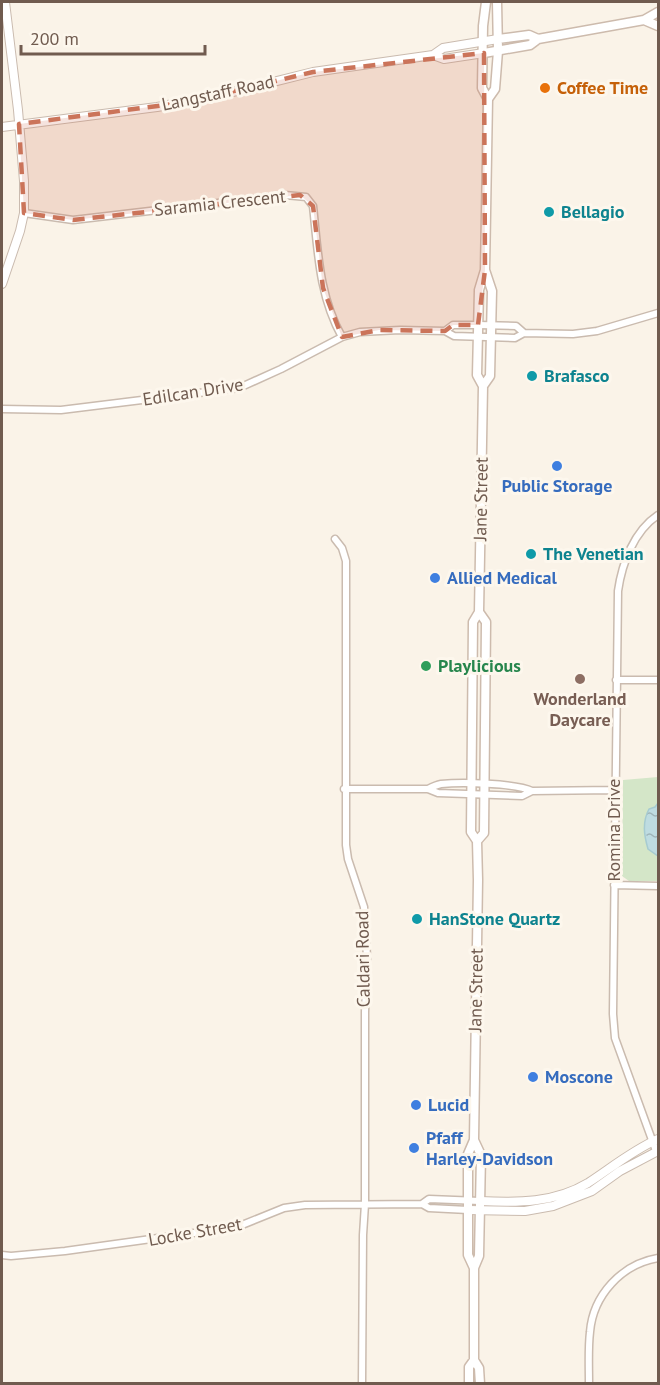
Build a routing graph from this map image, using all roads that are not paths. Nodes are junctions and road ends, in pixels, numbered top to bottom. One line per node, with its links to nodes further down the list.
1 (5, 2): 14 (street)
2 (486, 2): 9 (main road, Jane Street)
3 (497, 2): 7 (main road, Jane Street)
4 (658, 12): 5 (main road, Langstaff Road)
5 (644, 20): 6 (main road); 8 (main road, Langstaff Road)
6 (658, 26)
7 (498, 39): 8 (main road, Langstaff Road); 9 (street, Langstaff Road); 10 (main road, Jane Street)
8 (538, 39): 10 (main road, Langstaff Road)
9 (484, 41): 11 (main road, Jane Street); 12 (street, Langstaff Road)
10 (498, 51): 11 (main road, Langstaff Road); 13 (main road, Jane Street)
11 (484, 53): 12 (street, Langstaff Road); 13 (main road, Jane Street)
12 (433, 55): 14 (street, Langstaff Road)
13 (488, 99): 17 (main road, Jane Street)
14 (19, 124): 15 (street, Langstaff Road); 16 (street)
15 (2, 127)
16 (24, 213): 18 (street); 26 (street, Saramia Crescent)
17 (485, 270): 20 (main road, Jane Street); 21 (main road, Jane Street)
18 (2, 284)
19 (658, 313): 23 (street)
20 (478, 325): 21 (street, Edilcan Drive); 22 (street, Edilcan Drive); 24 (main road, Jane Street)
21 (491, 325): 23 (street, Edilcan Drive); 25 (main road, Jane Street)
22 (445, 331): 24 (street, Edilcan Drive); 26 (street, Edilcan Drive)
23 (524, 333): 25 (street, Edilcan Drive)
24 (478, 336): 25 (street, Edilcan Drive); 27 (main road, Jane Street)
25 (490, 336): 27 (main road, Jane Street)
26 (342, 337): 28 (street, Edilcan Drive)
27 (483, 386): 31 (main road, Jane Street)
28 (2, 409)
29 (658, 515): 32 (street, Romina Drive)
30 (335, 539): 34 (street, Caldari Road)
31 (479, 612): 35 (main road, Jane Street); 36 (main road, Jane Street)
32 (616, 680): 33 (street); 37 (street, Romina Drive)
33 (658, 680)
34 (344, 789): 35 (street); 45 (street, Caldari Road)
35 (471, 790): 36 (street); 38 (main road, Jane Street)
36 (483, 790): 37 (street); 38 (main road, Jane Street)
37 (615, 790): 39 (street, Romina Drive)
38 (477, 841): 41 (main road, Jane Street)
39 (614, 885): 40 (street); 42 (street, Romina Drive)
40 (658, 886)
41 (474, 1140): 44 (main road, Jane Street); 47 (main road, Jane Street)
42 (656, 1140): 43 (street, Romina Drive); 47 (street)
43 (658, 1151): 47 (street)
44 (468, 1199): 46 (street, Locke Street); 47 (street, Locke Street); 48 (main road, Jane Street)
45 (365, 1203): 46 (street, Locke Street); 49 (street, Locke Street); 53 (street, Caldari Road)
46 (422, 1204): 48 (street, Locke Street)
47 (480, 1205): 48 (street); 51 (main road, Jane Street)
48 (468, 1209): 51 (main road, Jane Street)
49 (2, 1255)
50 (658, 1258): 56 (street)
51 (474, 1268): 52 (main road, Jane Street)
52 (474, 1360): 54 (main road, Jane Street); 55 (main road, Jane Street)
53 (363, 1383)
54 (469, 1383)
55 (480, 1383)
56 (589, 1383)

